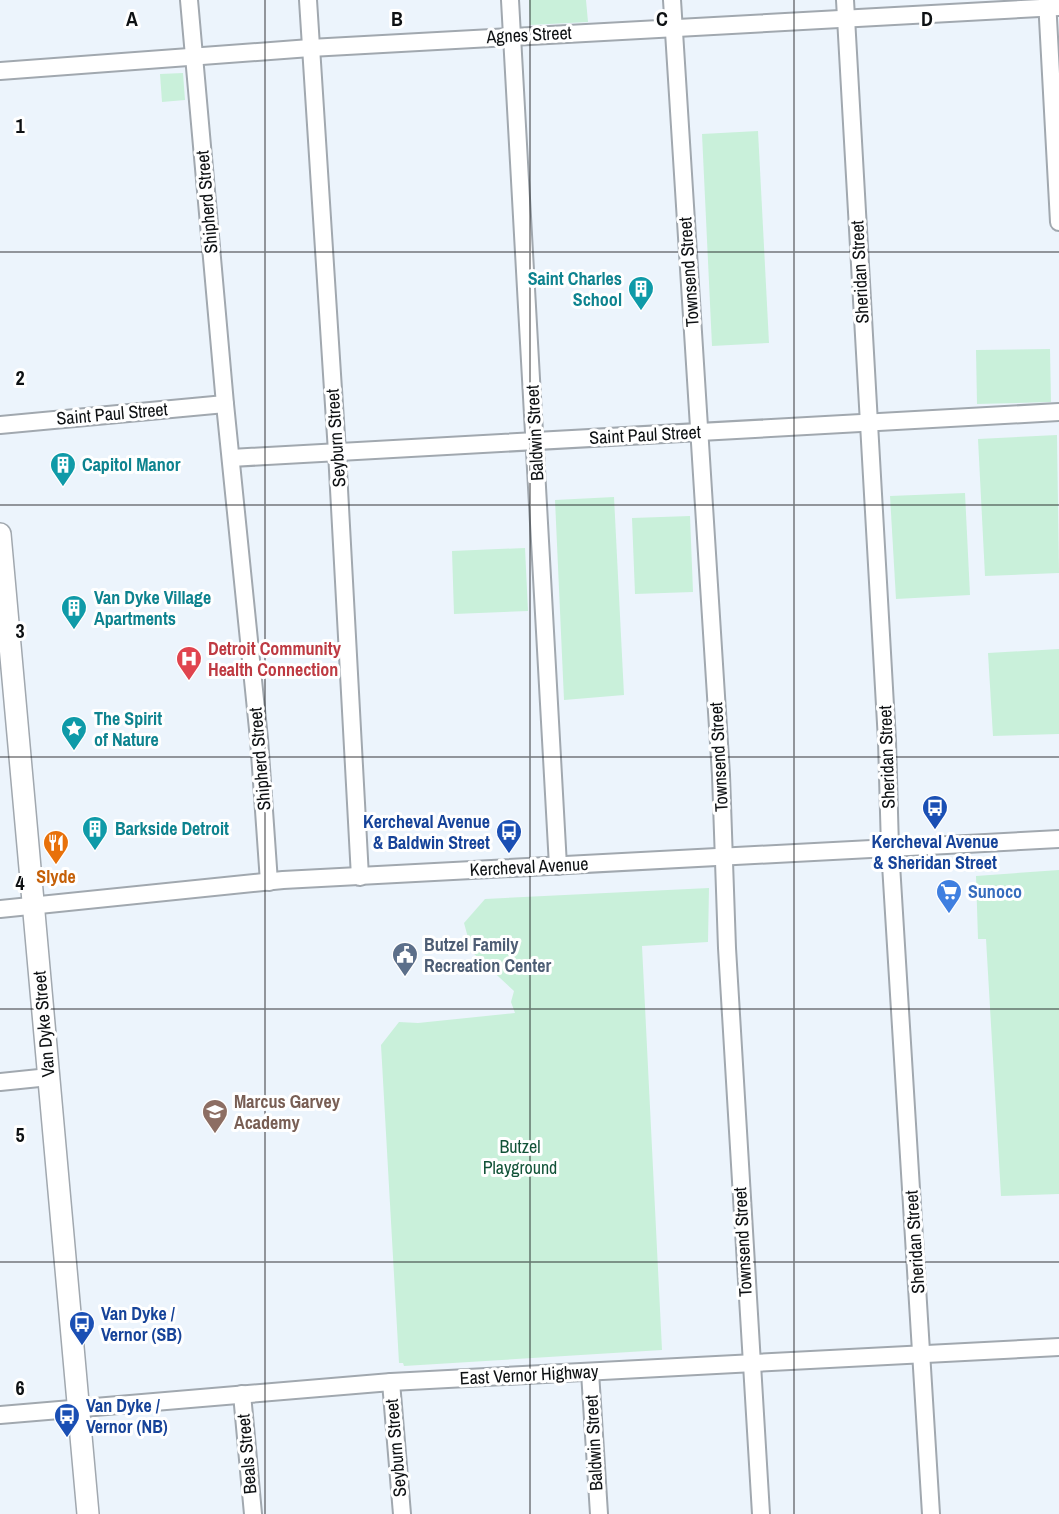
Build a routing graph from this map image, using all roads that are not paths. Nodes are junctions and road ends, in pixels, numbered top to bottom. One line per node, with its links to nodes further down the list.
1 (189, 0): 11 (street, Shipherd Street)
2 (308, 0): 10 (street, Seyburn Street)
3 (510, 0): 9 (street, Baldwin Street)
4 (672, 0): 8 (street, Townsend Street)
5 (845, 0): 7 (street, Sheridan Street)
6 (1051, 5): 7 (street, Agnes Street); 13 (street)
7 (846, 18): 8 (street, Agnes Street); 16 (street, Sheridan Street)
8 (674, 27): 9 (street, Agnes Street); 18 (street, Townsend Street)
9 (512, 36): 10 (street, Agnes Street); 19 (street, Baldwin Street)
10 (310, 48): 11 (street, Agnes Street); 20 (street, Seyburn Street)
11 (194, 55): 12 (street, Agnes Street); 14 (street, Shipherd Street)
12 (0, 71)
13 (1059, 222)
14 (225, 404): 17 (street, Saint Paul Street); 21 (street, Shipherd Street)
15 (1059, 412): 16 (street, Saint Paul Street)
16 (869, 423): 18 (street, Saint Paul Street); 24 (street, Sheridan Street)
17 (0, 425)
18 (699, 432): 19 (street, Saint Paul Street); 25 (street, Townsend Street)
19 (536, 441): 20 (street, Saint Paul Street); 26 (street, Baldwin Street)
20 (337, 452): 21 (street, Saint Paul Street); 27 (street, Seyburn Street)
21 (231, 458): 28 (street, Shipherd Street)
22 (0, 534): 29 (main road, Van Dyke Street)
23 (1059, 839): 24 (street, Kercheval Avenue)
24 (890, 848): 25 (street, Kercheval Avenue); 34 (street, Sheridan Street)
25 (723, 856): 26 (street, Kercheval Avenue); 35 (street, Townsend Street)
26 (558, 866): 27 (street, Kercheval Avenue)
27 (360, 877): 28 (street, Kercheval Avenue)
28 (269, 882): 29 (street, Kercheval Avenue)
29 (32, 906): 30 (street, Kercheval Avenue); 31 (main road, Van Dyke Street)
30 (0, 909)
31 (49, 1077): 32 (street); 39 (main road, Van Dyke Street)
32 (0, 1082)
33 (1059, 1347): 34 (street, East Vernor Highway)
34 (922, 1354): 35 (street, East Vernor Highway); 46 (street, Sheridan Street)
35 (750, 1364): 36 (street, East Vernor Highway); 45 (street, Townsend Street)
36 (590, 1372): 37 (street, East Vernor Highway); 44 (street, Baldwin Street)
37 (391, 1382): 38 (street, East Vernor Highway); 43 (street, Seyburn Street)
38 (242, 1394): 39 (street, East Vernor Highway); 42 (street, Beals Street)
39 (79, 1408): 40 (street, East Vernor Highway); 41 (main road, Van Dyke Street)
40 (0, 1415)
41 (88, 1514)
42 (253, 1514)
43 (402, 1514)
44 (598, 1514)
45 (761, 1514)
46 (931, 1514)

